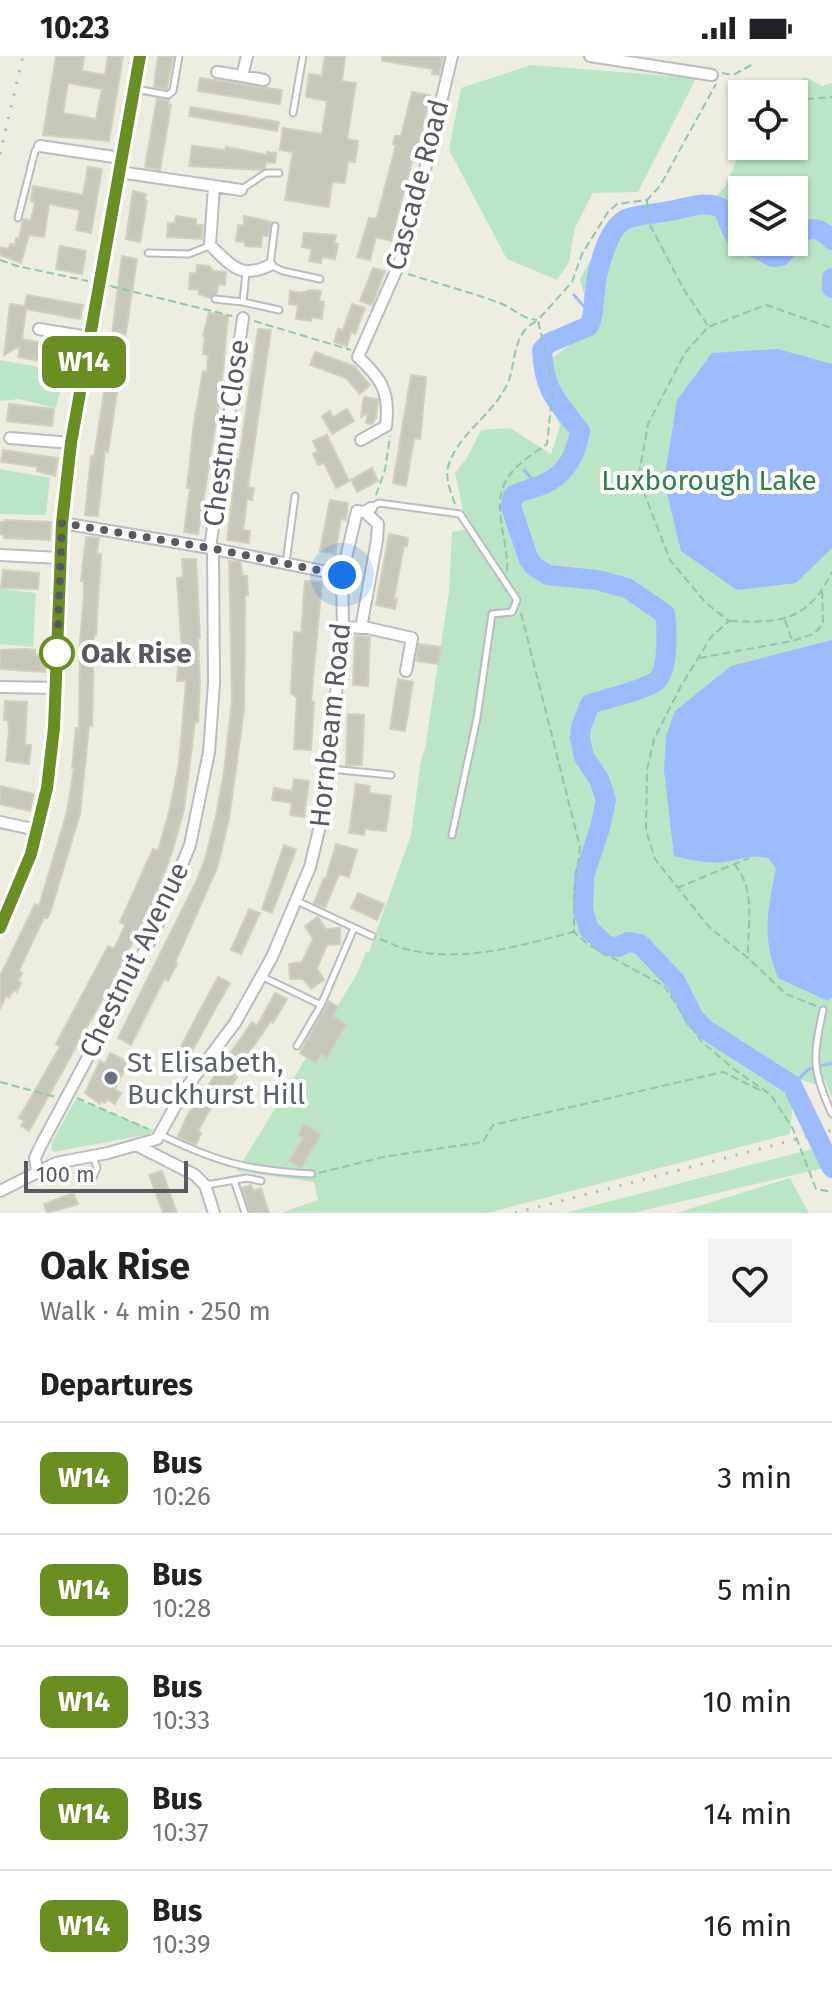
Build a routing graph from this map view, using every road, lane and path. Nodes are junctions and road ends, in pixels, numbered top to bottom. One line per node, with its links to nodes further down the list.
1 (140, 56): 13 (street)
2 (179, 56): 13 (lane)
3 (247, 56): 11 (street)
4 (303, 56): 16 (lane)
5 (452, 56): 31 (street, Cascade Road)
6 (590, 56): 7 (street)
7 (621, 58): 10 (street)
8 (753, 64): 10 (path)
9 (217, 72): 11 (street)
10 (712, 75): 23 (path)
11 (242, 76): 12 (street)
12 (264, 80)
13 (134, 89): 18 (street)
14 (832, 97): 15 (path)
15 (808, 99)
16 (293, 113)
17 (40, 146): 18 (street); 24 (lane)
18 (121, 158): 19 (street)
19 (119, 172): 21 (street); 33 (street)
20 (279, 173): 22 (lane)
21 (214, 186): 22 (street); 26 (street)
22 (241, 190)
23 (647, 200): 38 (path); 39 (path)
24 (18, 218)
25 (275, 226): 29 (lane)
26 (210, 245): 27 (lane); 30 (street)
27 (148, 253)
28 (0, 260): 33 (path)
29 (270, 265): 30 (street); 32 (lane)
30 (246, 271): 35 (lane)
31 (396, 271): 38 (path); 43 (street, Cascade Road)
32 (320, 279)
33 (99, 283): 37 (path); 42 (street)
34 (215, 299): 35 (lane)
35 (243, 302): 36 (lane)
36 (279, 310)
37 (243, 318): 43 (path); 52 (street, Chestnut Close)
38 (538, 320): 50 (path); 58 (path)
39 (708, 327): 40 (path); 62 (path)
40 (832, 328)
41 (39, 329): 42 (street)
42 (88, 337): 47 (street)
43 (359, 354): 44 (street)
44 (386, 426): 46 (street); 49 (path)
45 (10, 438): 47 (street)
46 (361, 440)
47 (71, 443): 51 (street)
48 (295, 496): 55 (lane)
49 (368, 510): 50 (lane); 57 (street, Hornbeam Road); 64 (street)
50 (460, 514): 58 (lane)
51 (62, 523): 52 (street); 54 (street)
52 (211, 548): 55 (street); 91 (street, Chestnut Avenue)
53 (0, 555): 54 (street)
54 (60, 558): 69 (street)
55 (286, 564): 57 (street)
56 (832, 572): 59 (path)
57 (342, 575): 63 (street, Hornbeam Road)
58 (506, 582): 60 (lane)
59 (822, 588): 61 (path); 65 (path)
60 (517, 600): 74 (lane); 81 (path)
61 (785, 620): 62 (path); 65 (path)
62 (729, 621): 66 (path)
63 (343, 627): 64 (street); 70 (street, Hornbeam Road)
64 (361, 628): 67 (street)
65 (792, 641): 66 (path)
66 (698, 658): 77 (path)
67 (406, 671)
68 (0, 687): 69 (street)
69 (56, 688): 73 (street)
70 (329, 769): 71 (lane); 78 (street, Hornbeam Road)
71 (391, 775)
72 (0, 822): 73 (street)
73 (37, 830): 79 (street)
74 (452, 835)
75 (749, 858): 76 (path)
76 (734, 864): 77 (path); 83 (path)
77 (676, 888): 83 (path)
78 (297, 901): 80 (lane); 84 (street, Hornbeam Road)
79 (0, 928)
80 (354, 928): 82 (lane); 86 (lane)
81 (574, 932): 82 (path); 90 (path)
82 (372, 936)
83 (748, 958): 85 (path)
84 (261, 976): 86 (lane); 93 (street, Hornbeam Road)
85 (801, 999)
86 (321, 1005): 88 (lane)
87 (823, 1010): 92 (lane)
88 (297, 1046)
89 (0, 1082): 91 (path)
90 (771, 1095): 97 (path); 103 (path)
91 (66, 1099): 93 (path); 96 (street, Chestnut Avenue)
92 (832, 1114)
93 (160, 1135): 94 (street); 97 (lane)
94 (136, 1145): 95 (street); 101 (street)
95 (93, 1155): 96 (street); 98 (lane)
96 (37, 1171): 102 (street)
97 (312, 1174)
98 (93, 1177)
99 (234, 1180): 100 (lane); 101 (lane); 105 (lane)
100 (261, 1181)
101 (205, 1185): 104 (street)
102 (0, 1191)
103 (832, 1192)
104 (214, 1213)
105 (245, 1213)

